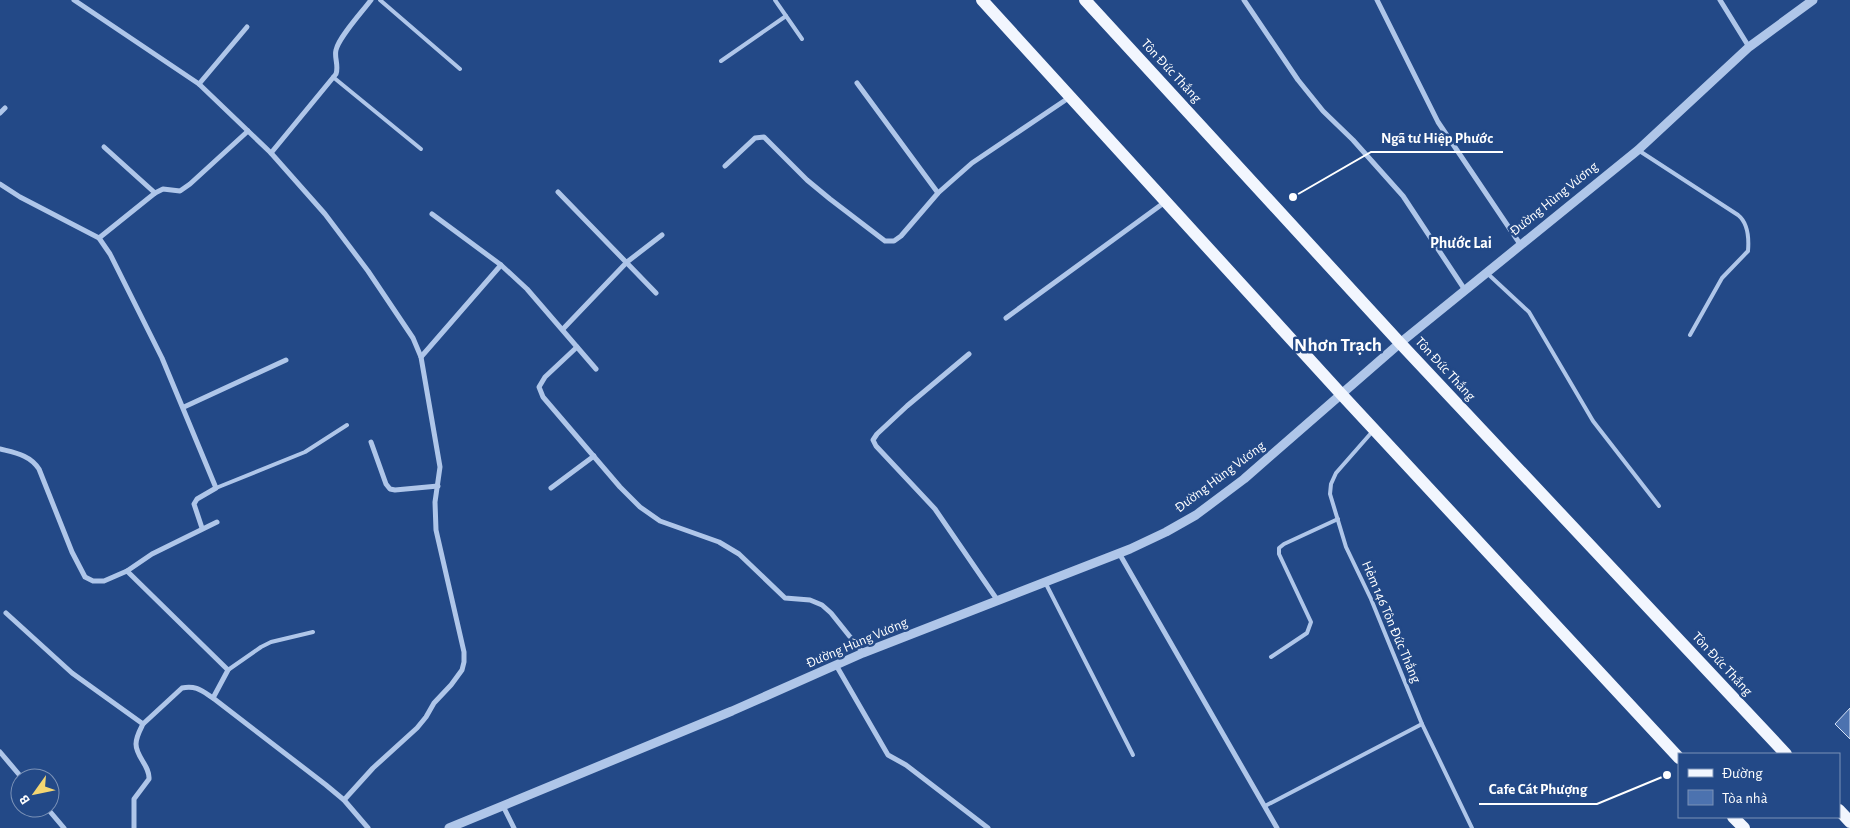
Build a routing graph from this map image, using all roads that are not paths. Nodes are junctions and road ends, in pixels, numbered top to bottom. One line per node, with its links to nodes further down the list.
1 (74, 0): 19 (street)
2 (371, 0): 17 (street)
3 (380, 0): 16 (lane)
4 (775, 0): 11 (lane)
5 (982, 0): 20 (main road)
6 (1085, 0): 46 (main road, Tôn Đức Thắng)
7 (1244, 0): 41 (street)
8 (1378, 0): 37 (street)
9 (1720, 0): 14 (street)
10 (1813, 0): 14 (street, Đường Hùng Vương)
11 (786, 16): 13 (lane); 15 (lane)
12 (247, 27): 19 (street)
13 (802, 38)
14 (1749, 47): 26 (street, Đường Hùng Vương)
15 (721, 61)
16 (460, 69)
17 (333, 77): 25 (lane); 27 (street)
18 (857, 83): 31 (street)
19 (199, 84): 23 (street)
20 (1070, 97): 31 (street); 33 (main road)
21 (5, 108): 22 (street)
22 (0, 113)
23 (248, 131): 27 (street); 32 (street)
24 (104, 146): 32 (street)
25 (421, 150)
26 (1638, 150): 37 (street, Đường Hùng Vương); 45 (lane)
27 (271, 153): 49 (street)
28 (725, 166): 31 (street)
29 (0, 184): 36 (street)
30 (558, 192): 38 (street)
31 (938, 192)
32 (155, 194): 36 (street)
33 (1166, 201): 43 (street); 52 (main road)
34 (432, 214): 39 (street)
35 (662, 235): 38 (street)
36 (100, 238): 53 (street)
37 (1520, 244): 40 (street, Đường Hùng Vương)
38 (627, 262): 42 (street); 44 (street)
39 (501, 265): 44 (street); 49 (street)
40 (1486, 272): 41 (street, Đường Hùng Vương); 62 (lane)
41 (1465, 290): 46 (street, Đường Hùng Vương)
42 (656, 293)
43 (1006, 318)
44 (563, 329): 47 (street)
45 (1690, 335)
46 (1400, 343): 52 (street, Đường Hùng Vương); 80 (main road, Tôn Đức Thắng)
47 (577, 347): 51 (street); 58 (street)
48 (969, 354): 69 (street)
49 (421, 357): 59 (street)
50 (286, 360): 53 (street)
51 (596, 369)
52 (1342, 395): 55 (main road); 66 (street, Đường Hùng Vương)
53 (184, 407): 60 (street)
54 (347, 425): 60 (lane)
55 (1374, 430): 63 (lane, Hẻm 146 Tôn Đức Thắng); 82 (main road)
56 (371, 442): 59 (street)
57 (0, 449): 67 (street)
58 (594, 456): 61 (street); 72 (street)
59 (438, 486): 84 (street)
60 (216, 488): 65 (street)
61 (551, 488)
62 (1659, 506)
63 (1338, 518): 73 (lane); 78 (lane, Hẻm 146 Tôn Đức Thắng)
64 (217, 522): 65 (street)
65 (202, 528): 67 (street)
66 (1119, 553): 68 (street, Đường Hùng Vương); 86 (street)
67 (127, 571): 75 (street)
68 (1045, 582): 69 (street, Đường Hùng Vương); 81 (lane)
69 (998, 601): 72 (street, Đường Hùng Vương)
70 (6, 613): 77 (street)
71 (313, 632): 75 (lane)
72 (863, 653): 74 (street, Đường Hùng Vương)
73 (1271, 657)
74 (836, 665): 85 (street, Đường Hùng Vương); 96 (street)
75 (228, 670): 76 (street)
76 (213, 698): 77 (street); 84 (street)
77 (143, 724): 92 (street)
78 (1422, 724): 86 (lane); 98 (lane, Hẻm 146 Tôn Đức Thắng)
79 (0, 752): 83 (street)
80 (1785, 753)
81 (1133, 755)
82 (1678, 757)
83 (14, 768)
84 (344, 800): 93 (street)
85 (503, 806): 94 (street, Đường Hùng Vương); 95 (street)
86 (1265, 806): 97 (street)
87 (1840, 811): 90 (main road)
88 (56, 818): 91 (street)
89 (1735, 818): 99 (main road)
90 (1850, 822)
91 (64, 828)
92 (134, 828)
93 (368, 828)
94 (449, 828)
95 (514, 828)
96 (988, 828)
97 (1277, 828)
98 (1472, 828)
99 (1744, 828)

